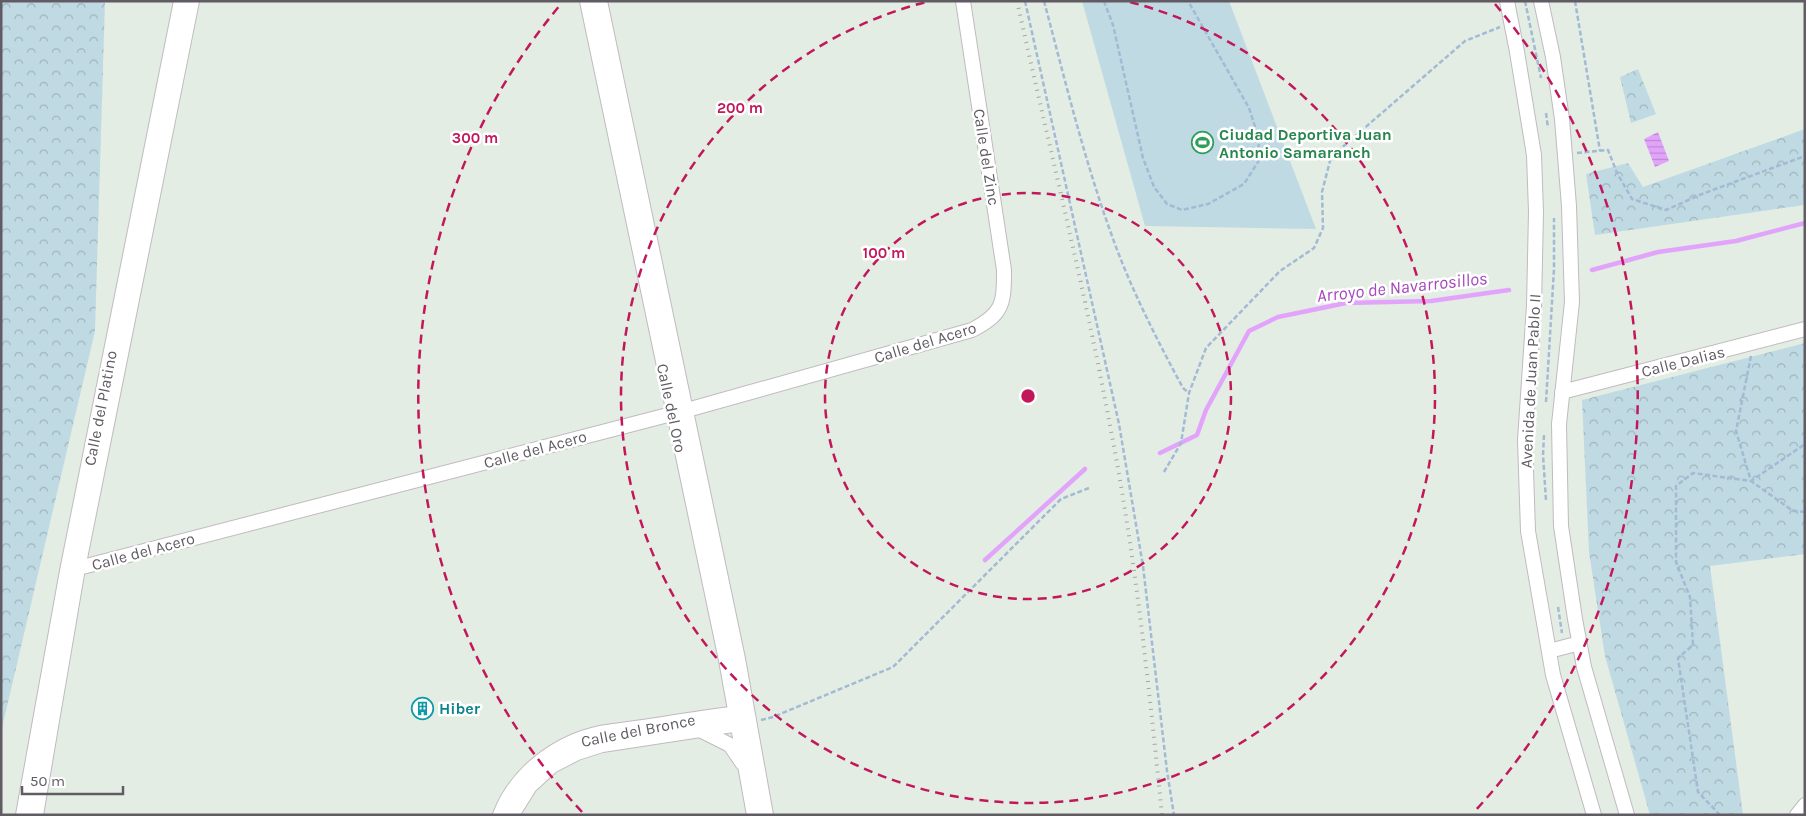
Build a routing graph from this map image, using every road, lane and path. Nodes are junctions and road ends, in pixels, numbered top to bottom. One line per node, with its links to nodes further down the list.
1 (181, 1): 29 (street, Calle del Platino)
2 (192, 1): 29 (street, Calle del Platino)
3 (587, 1): 23 (street, Calle del Oro)
4 (600, 1): 22 (street, Calle del Oro)
5 (964, 1): 17 (street, Calle del Zinc)
6 (1025, 1): 42 (path)
7 (1044, 1): 21 (path)
8 (1104, 1): 9 (path)
9 (1188, 1)
10 (1507, 1): 13 (street, Avenida de Juan Pablo II)
11 (1541, 1): 15 (street, Avenida de Juan Pablo II)
12 (1575, 1): 14 (path)
13 (1511, 23): 21 (path); 31 (street, Avenida de Juan Pablo II)
14 (1600, 151): 15 (path); 16 (path)
15 (1565, 154): 20 (street, Avenida de Juan Pablo II)
16 (1805, 156)
17 (998, 313): 22 (street, Calle del Acero)
18 (1805, 329): 19 (street, Calle Dalias)
19 (1754, 342): 20 (street, Calle Dalias); 26 (path)
20 (1562, 392): 30 (street, Avenida de Juan Pablo II)
21 (1189, 393): 25 (path)
22 (687, 410): 23 (street, Calle del Acero); 32 (street, Calle del Oro)
23 (673, 413): 29 (street, Calle del Acero); 32 (street, Calle del Oro)
24 (1805, 444): 26 (path)
25 (1164, 472)
26 (1751, 481): 28 (path); 45 (path)
27 (1089, 488): 32 (path)
28 (1805, 512)
29 (72, 569): 36 (street, Calle del Platino); 37 (street, Calle del Platino)
30 (1580, 643): 31 (street); 44 (street, Avenida de Juan Pablo II)
31 (1549, 650): 43 (street, Avenida de Juan Pablo II)
32 (743, 718): 33 (street, Calle del Bronce); 34 (street, Calle del Oro); 38 (street, Calle del Bronce); 41 (street, Calle del Oro)
33 (700, 730): 34 (street); 39 (street, Calle del Bronce)
34 (746, 769): 40 (street, Calle del Oro)
35 (1805, 805): 46 (street)
36 (23, 815)
37 (36, 815)
38 (500, 815)
39 (512, 815)
40 (754, 815)
41 (766, 815)
42 (1174, 815)
43 (1594, 815)
44 (1627, 815)
45 (1720, 815)
46 (1798, 815)

